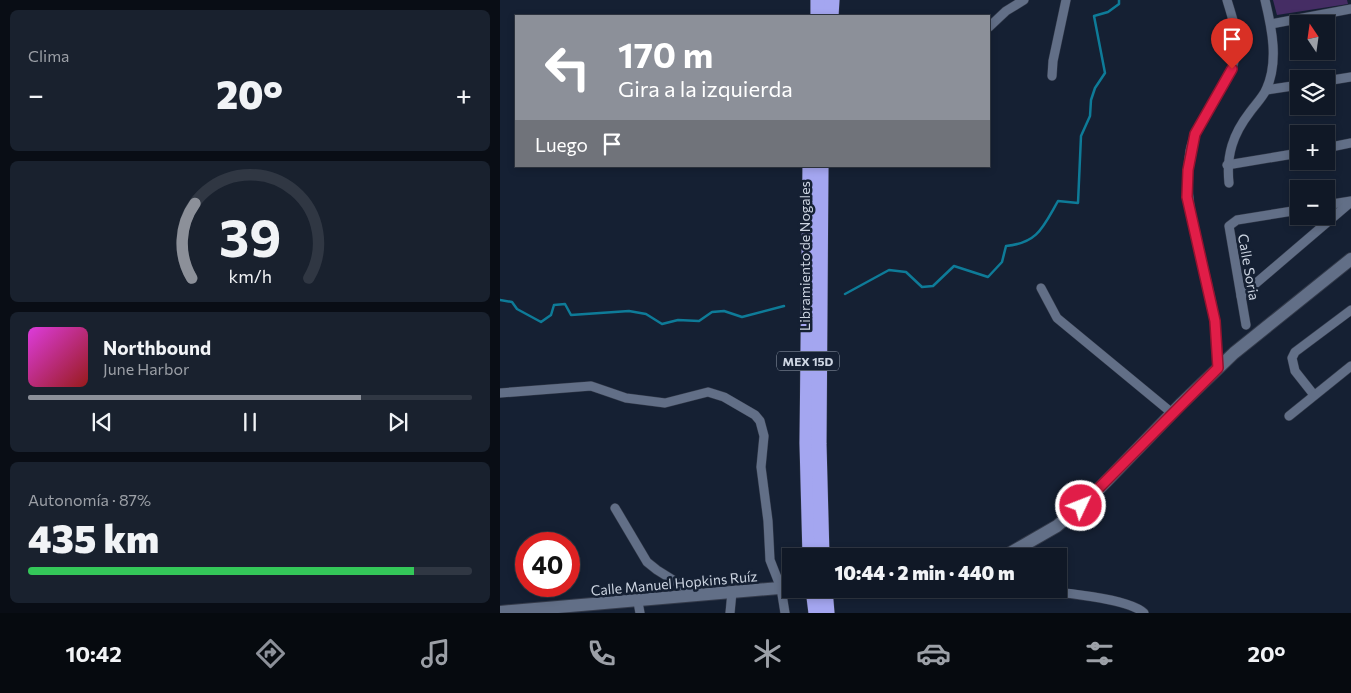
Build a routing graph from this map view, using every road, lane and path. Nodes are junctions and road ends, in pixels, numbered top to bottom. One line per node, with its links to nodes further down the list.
1 (812, 0): 10 (highway)
2 (818, 0): 11 (highway)
3 (825, 0): 12 (highway)
4 (832, 0): 13 (highway)
5 (1024, 0): 15 (street)
6 (1066, 0): 16 (street)
7 (1228, 0): 37 (street)
8 (1265, 0): 14 (street)
9 (1351, 9): 14 (street)
10 (812, 15)
11 (818, 15)
12 (825, 15)
13 (831, 15)
14 (1271, 24): 20 (street)
15 (990, 26)
16 (1052, 76)
17 (1351, 77): 18 (street)
18 (1335, 80)
19 (1290, 86): 20 (street)
20 (1266, 90): 24 (street)
21 (1351, 143): 22 (street)
22 (1335, 146)
23 (1290, 154): 24 (street)
24 (1227, 165): 27 (street)
25 (810, 167): 43 (highway, Libramiento de Nogales / MEX 15D)
26 (823, 167): 44 (highway, Libramiento de Nogales / MEX 15D)
27 (1229, 183)
28 (1351, 201): 29 (street); 33 (street)
29 (1335, 204)
30 (1290, 211): 33 (street, Calle Soria)
31 (1351, 259): 37 (street)
32 (1041, 288): 40 (street)
33 (1241, 296): 35 (street, Calle Soria)
34 (1351, 310): 39 (street)
35 (1246, 325)
36 (1351, 366): 39 (street)
37 (1218, 368): 40 (street)
38 (500, 393): 46 (street)
39 (1314, 395): 41 (street)
40 (1172, 413): 45 (street)
41 (1289, 416)
42 (616, 508): 50 (street)
43 (810, 548)
44 (822, 548)
45 (1019, 548)
46 (782, 581)
47 (782, 588): 48 (street, Calle Manuel Hopkins Ruíz)
48 (732, 592): 50 (street, Calle Manuel Hopkins Ruíz); 57 (street)
49 (1067, 593): 61 (street)
50 (697, 595): 54 (street, Calle Manuel Hopkins Ruíz)
51 (786, 598): 58 (street)
52 (814, 598): 59 (highway)
53 (826, 598): 60 (highway)
54 (639, 607): 55 (street, Calle Manuel Hopkins Ruíz)
55 (568, 610): 56 (street, Calle Manuel Hopkins Ruíz)
56 (500, 612)
57 (730, 613)
58 (785, 613)
59 (816, 613)
60 (828, 613)
61 (1144, 613)

